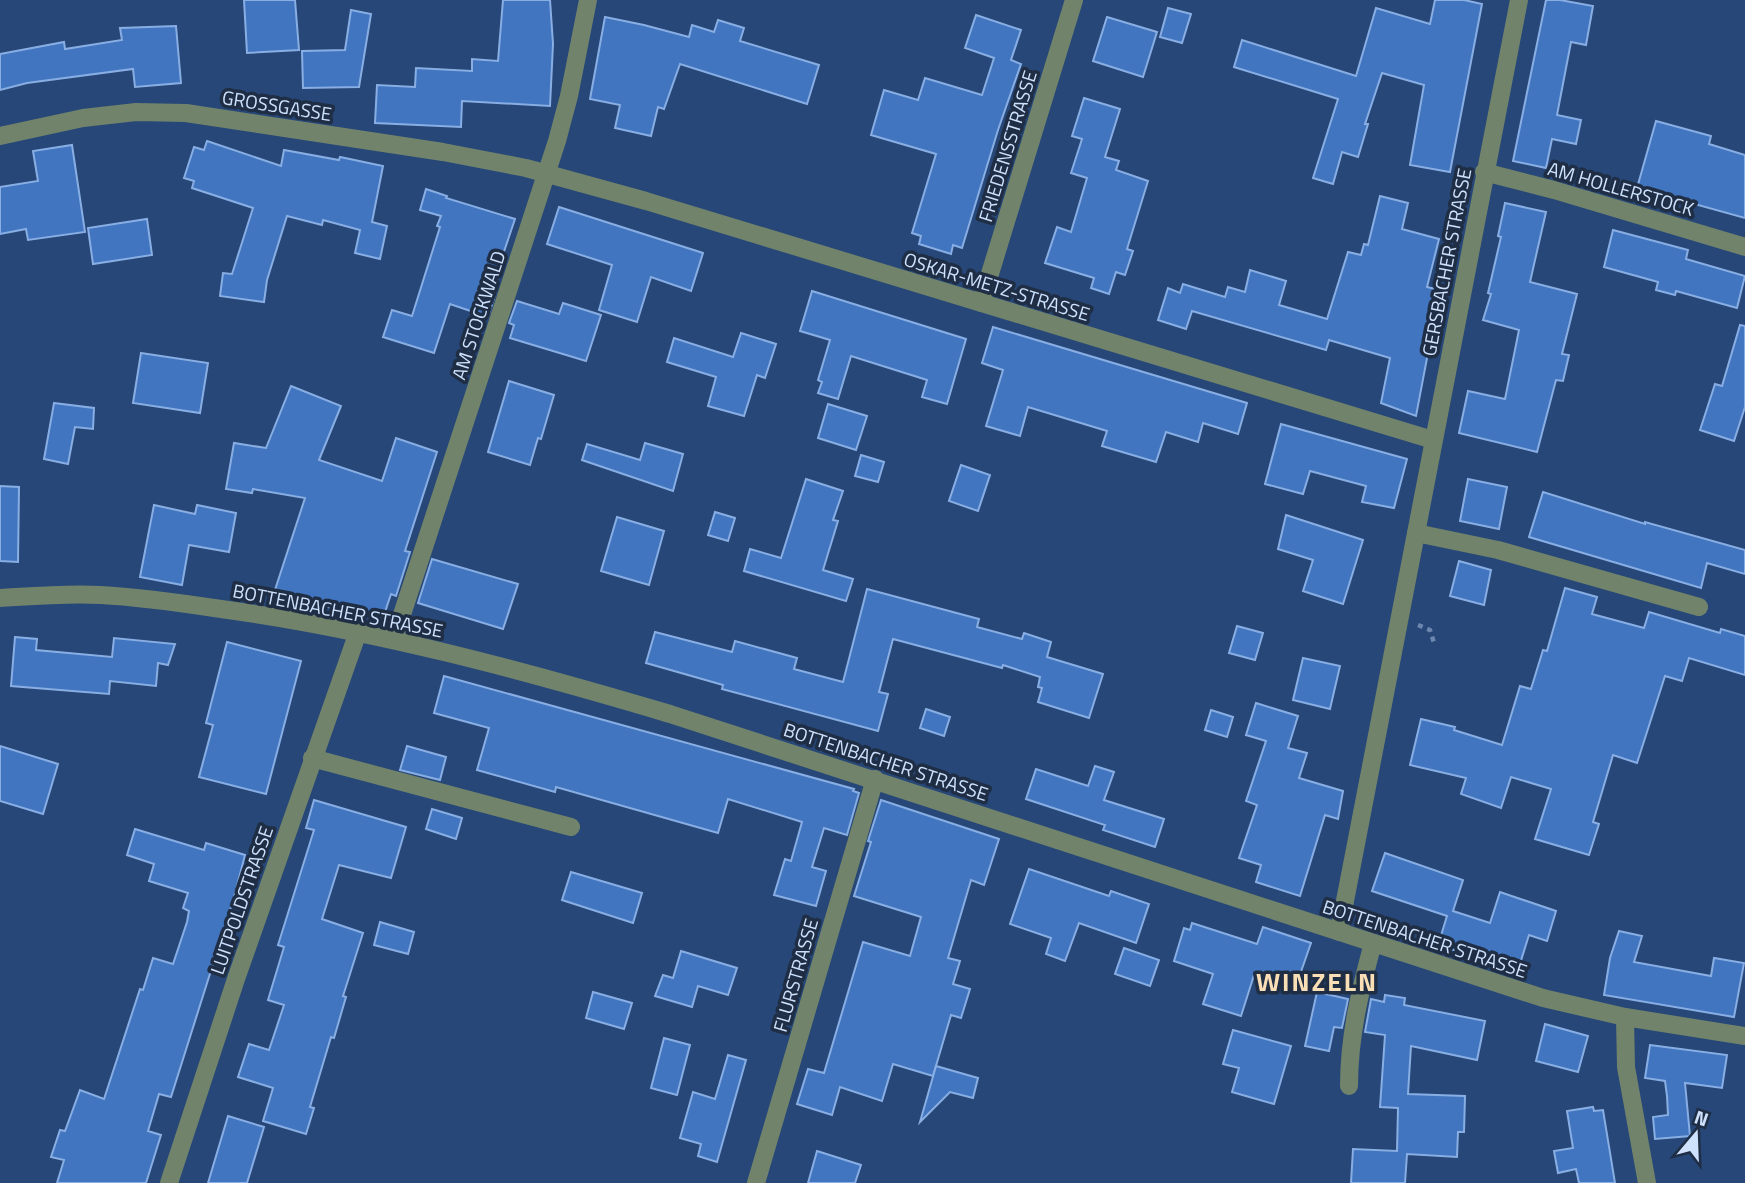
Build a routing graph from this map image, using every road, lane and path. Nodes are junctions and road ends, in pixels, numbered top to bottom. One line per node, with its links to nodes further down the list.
1 (588, 0): 6 (street, AM STOCKWALD)
2 (1074, 0): 8 (street, FRIEDENSSTRASSE)
3 (1519, 0): 5 (street, GERSBACHER STRASSE)
4 (0, 136): 6 (street, GROSSGASSE)
5 (1484, 172): 7 (street, AM HOLLERSTOCK); 9 (street, GERSBACHER STRASSE)
6 (548, 173): 8 (street, OSKAR-METZ-STRASSE); 14 (street, AM STOCKWALD)
7 (1745, 247)
8 (981, 303): 9 (street, OSKAR-METZ-STRASSE)
9 (1433, 440): 10 (street, GERSBACHER STRASSE)
10 (1416, 533): 12 (street); 18 (street, GERSBACHER STRASSE)
11 (0, 598): 13 (street, BOTTENBACHER STRASSE)
12 (1699, 607)
13 (358, 632): 14 (street, BOTTENBACHER STRASSE); 15 (street, LUITPOLDSTRASSE)
14 (394, 639): 16 (street, BOTTENBACHER STRASSE)
15 (312, 758): 17 (street); 23 (street, LUITPOLDSTRASSE)
16 (875, 779): 18 (street, BOTTENBACHER STRASSE); 24 (street, FLURSTRASSE)
17 (571, 827)
18 (1339, 932): 19 (street, BOTTENBACHER STRASSE)
19 (1373, 943): 20 (street, BOTTENBACHER STRASSE); 22 (street)
20 (1625, 1017): 21 (street, BOTTENBACHER STRASSE); 25 (street)
21 (1745, 1036)
22 (1349, 1086)
23 (169, 1183)
24 (756, 1183)
25 (1647, 1183)

